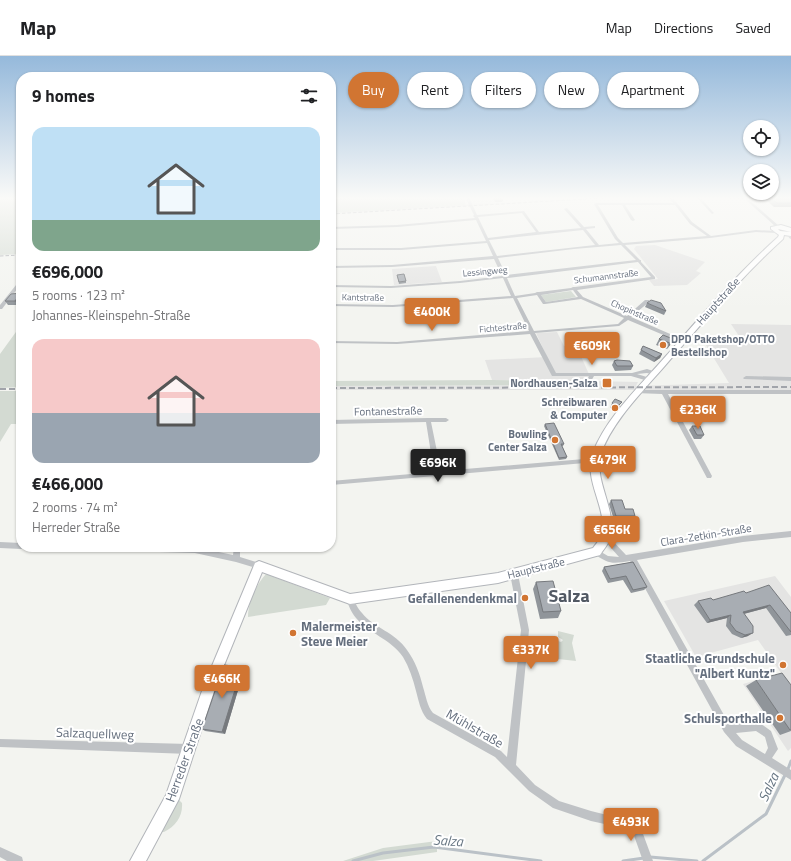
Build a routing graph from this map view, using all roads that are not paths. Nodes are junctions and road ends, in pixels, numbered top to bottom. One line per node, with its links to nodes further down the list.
1 (782, 234): 30 (street, Hauptstraße)
2 (483, 235): 11 (street)
3 (529, 235): 11 (street)
4 (542, 235): 10 (street)
5 (588, 235): 13 (street)
6 (615, 235): 12 (street, Schumannstraße)
7 (707, 235): 9 (street)
8 (729, 235): 9 (street)
9 (710, 237): 12 (street)
10 (547, 238)
11 (486, 241): 14 (street); 15 (street)
12 (621, 244): 13 (street); 16 (street, Schumannstraße)
13 (598, 246): 15 (street)
14 (336, 249)
15 (495, 258): 17 (street); 18 (street)
16 (640, 261): 18 (street, Lessingweg); 21 (street, Schumannstraße)
17 (336, 267)
18 (505, 278): 19 (street, Lessingweg); 23 (street)
19 (336, 286)
20 (16, 287): 27 (street)
21 (572, 288): 22 (street, Schumannstraße); 24 (street)
22 (537, 294): 23 (street, Schumannstraße); 24 (street)
23 (514, 297): 26 (street, Kantstraße); 29 (street)
24 (581, 298): 28 (street, Chopinstraße)
25 (647, 301): 28 (street, Fichtestraße)
26 (336, 305)
27 (0, 308)
28 (628, 318): 29 (street, Fichtestraße); 30 (street, Chopinstraße)
29 (532, 332): 31 (street, Fichtestraße); 32 (street)
30 (682, 341): 33 (street, Hauptstraße)
31 (336, 342)
32 (593, 374): 33 (street); 36 (street)
33 (651, 376): 37 (street, Hauptstraße)
34 (746, 378): 35 (street)
35 (791, 379)
36 (588, 382)
37 (637, 392): 38 (street); 43 (street, Hauptstraße)
38 (664, 392): 39 (street); 45 (street)
39 (791, 392)
40 (428, 420): 41 (street, Fontanestraße); 42 (street, Fontanestraße); 44 (street)
41 (446, 420)
42 (336, 422)
43 (596, 460): 44 (street); 48 (street, Hauptstraße)
44 (438, 474): 46 (street)
45 (709, 476)
46 (336, 483)
47 (791, 534): 55 (street, Clara-Zetkin-Straße)
48 (606, 538): 53 (street); 55 (street)
49 (0, 545): 50 (street)
50 (16, 546)
51 (205, 552): 54 (street)
52 (237, 552): 54 (street)
53 (596, 552): 55 (street, Clara-Zetkin-Straße); 57 (street, Hauptstraße)
54 (236, 559): 56 (street)
55 (629, 559): 59 (street)
56 (259, 566): 58 (street, Hauptstraße); 61 (street, Herreder Straße)
57 (514, 574): 58 (street, Hauptstraße); 63 (street)
58 (350, 599): 63 (street, Mühlstraße)
59 (727, 729): 62 (street); 62 (street)
60 (0, 743): 61 (street, Salzaquellweg)
61 (189, 749): 67 (street, Herreder Straße)
62 (766, 760): 64 (street)
63 (511, 768): 68 (street, Mühlstraße)
64 (791, 775)
65 (0, 852): 66 (street)
66 (18, 861)
67 (138, 861)
68 (648, 861)

